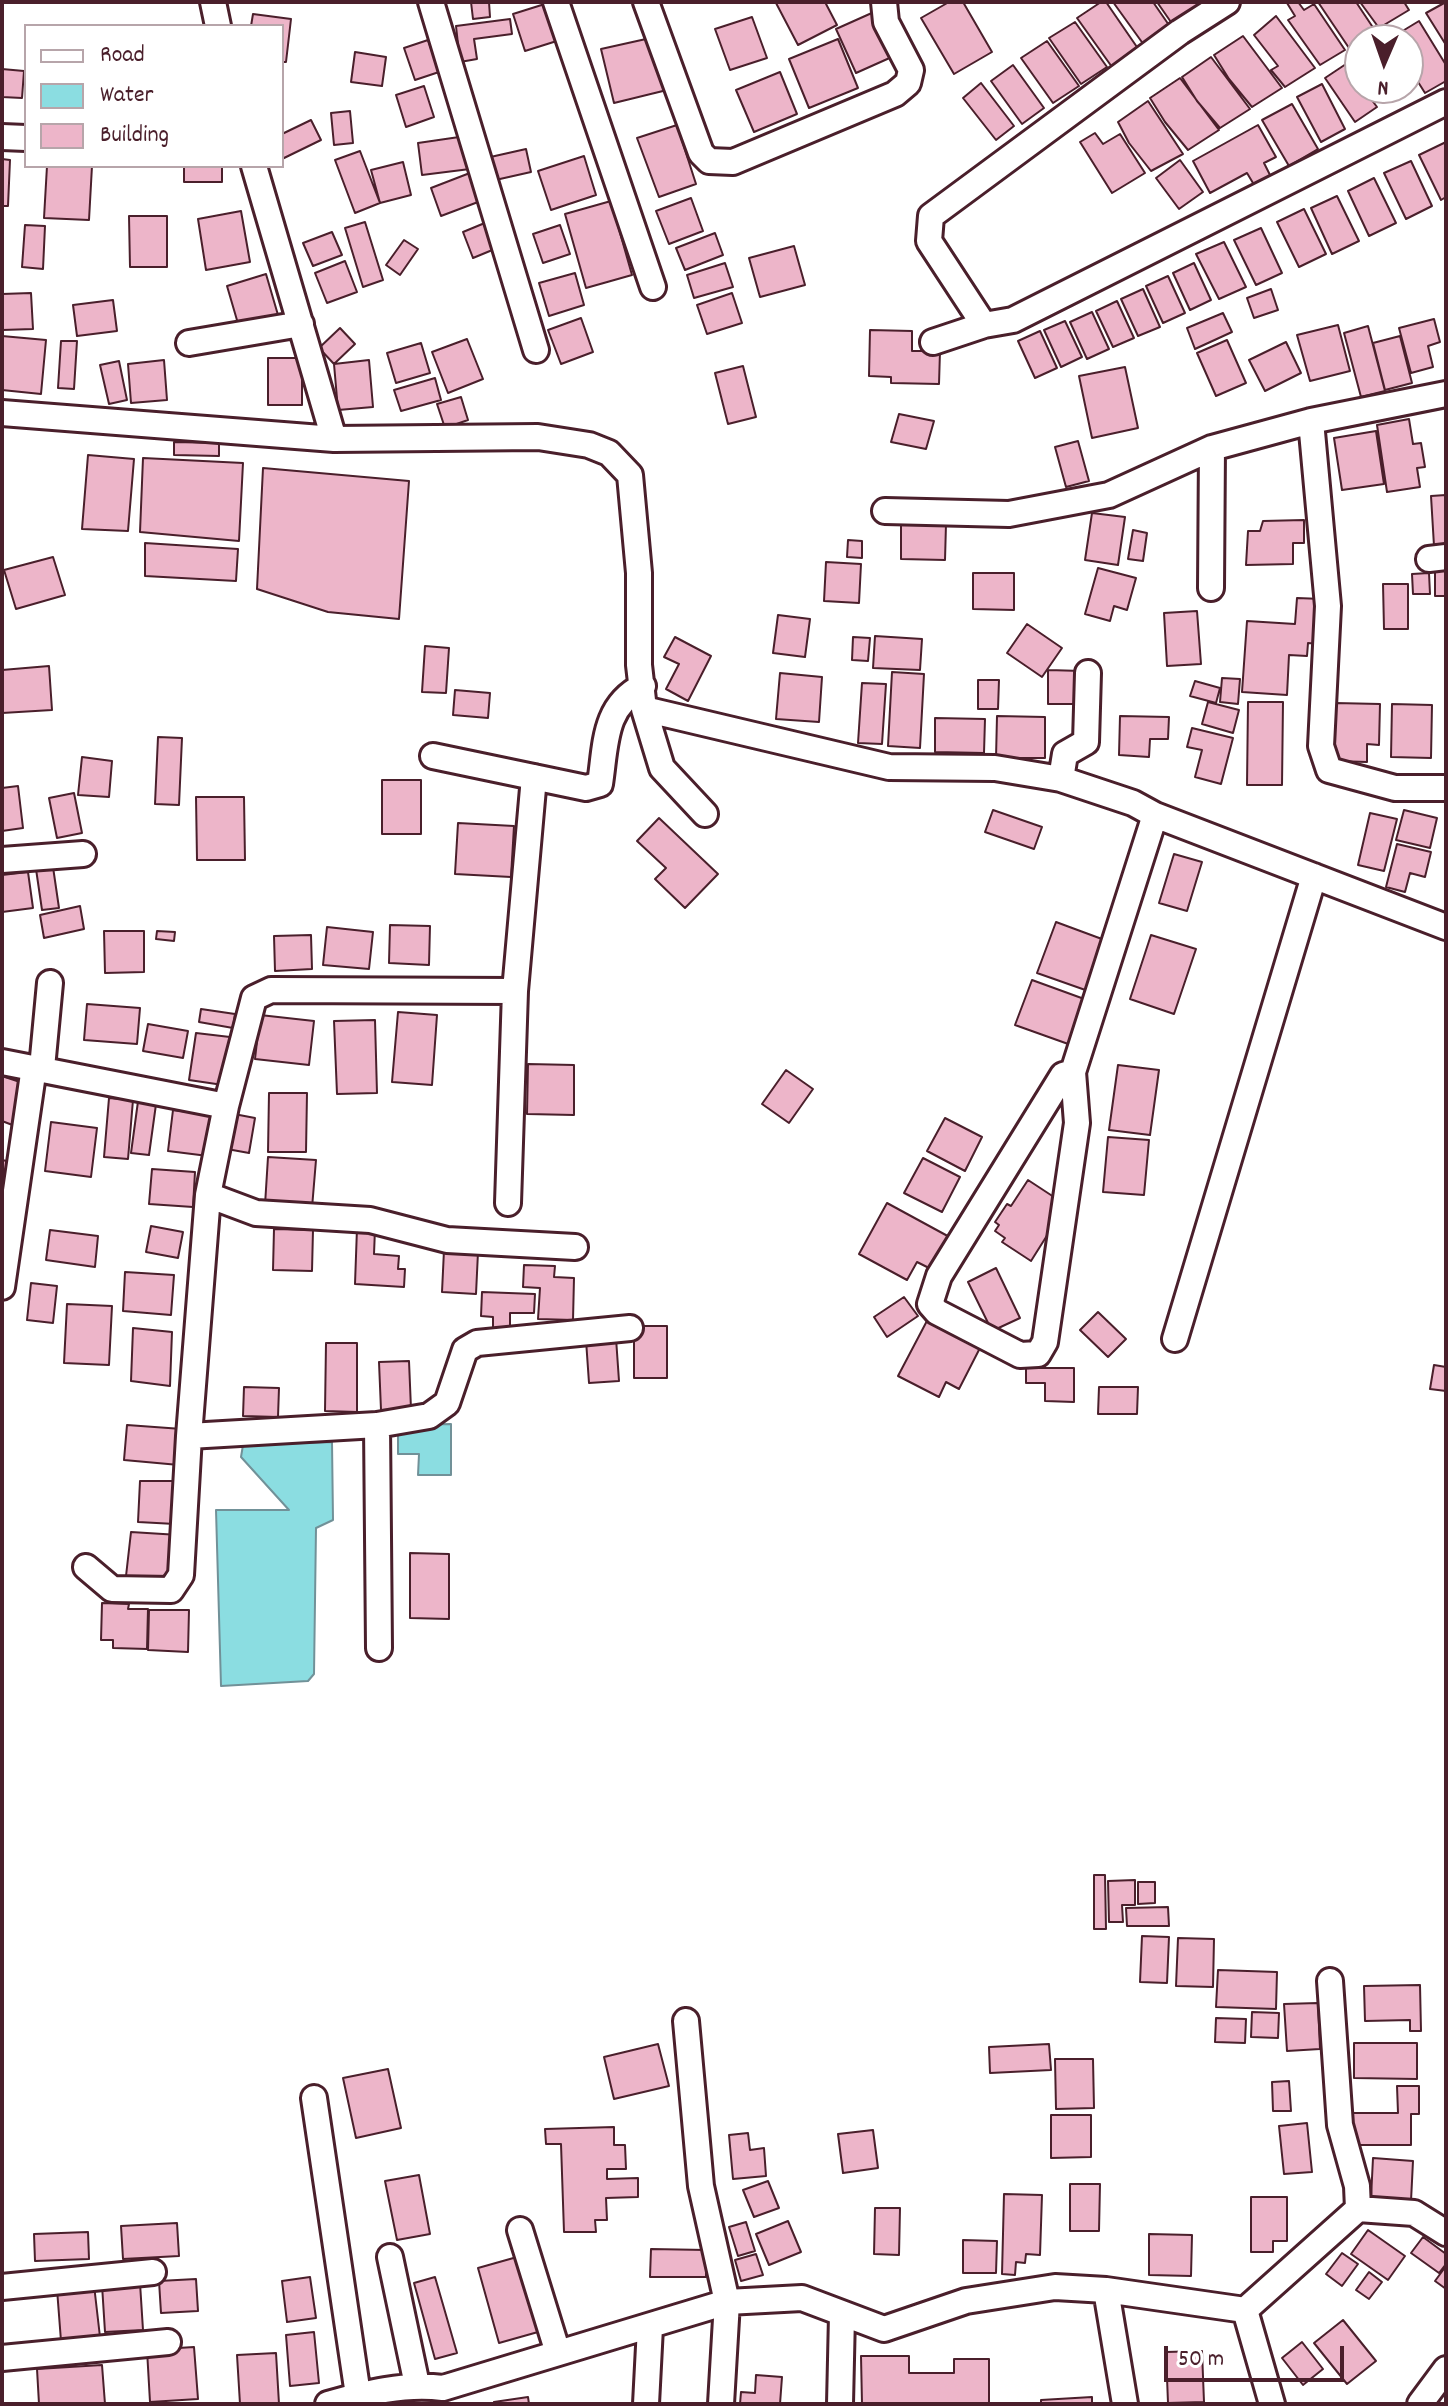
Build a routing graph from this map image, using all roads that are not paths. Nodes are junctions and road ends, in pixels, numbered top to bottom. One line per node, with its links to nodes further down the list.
1 (213, 2): 7 (street)
2 (431, 2): 17 (street)
3 (556, 2): 12 (street)
4 (646, 2): 5 (street)
5 (884, 2)
6 (1227, 2): 14 (street)
7 (218, 24)
8 (1446, 102): 14 (street)
9 (2, 137): 10 (street)
10 (24, 138)
11 (255, 168): 13 (street)
12 (653, 287)
13 (301, 324): 16 (street); 21 (street)
14 (984, 325): 15 (street)
15 (933, 342)
16 (189, 343)
17 (536, 350)
18 (1446, 394): 20 (street)
19 (2, 413): 21 (street)
20 (1311, 421): 22 (street); 30 (street)
21 (334, 439): 26 (street)
22 (1212, 448): 23 (street); 24 (street)
23 (885, 511)
24 (1211, 588)
25 (1088, 673): 29 (street)
26 (643, 697): 28 (street); 29 (street); 31 (street)
27 (433, 756): 28 (street)
28 (534, 777): 38 (street)
29 (1061, 779): 32 (street)
30 (1446, 788)
31 (705, 814)
32 (1155, 815): 35 (street); 41 (street)
33 (83, 854): 34 (street)
34 (2, 860)
35 (1314, 876): 36 (street); 48 (street)
36 (1446, 927)
37 (50, 983): 40 (street)
38 (515, 991): 42 (street); 44 (street)
39 (2, 1062): 40 (street)
40 (38, 1068): 42 (street); 46 (street)
41 (1073, 1072): 41 (street)
42 (226, 1106): 43 (street)
43 (208, 1195): 45 (street); 50 (street)
44 (508, 1203)
45 (575, 1247)
46 (2, 1287)
47 (630, 1328): 49 (street)
48 (1175, 1339)
49 (377, 1425): 50 (street); 52 (street)
50 (189, 1436): 51 (street)
51 (86, 1567)
52 (379, 1648)
53 (1330, 1981): 56 (street)
54 (686, 2021): 63 (street)
55 (314, 2098): 72 (street)
56 (1358, 2209): 58 (street); 64 (street)
57 (520, 2230): 68 (street)
58 (1446, 2233)
59 (390, 2257): 71 (street)
60 (153, 2272): 61 (street)
61 (2, 2287)
62 (1106, 2290): 64 (street); 65 (street); 78 (street)
63 (727, 2302): 65 (street); 66 (street); 76 (street)
64 (1245, 2310): 79 (street)
65 (842, 2315): 77 (street)
66 (650, 2327): 68 (street); 75 (street)
67 (168, 2342): 69 (street)
68 (558, 2353): 73 (street)
69 (2, 2358)
70 (1446, 2369): 80 (street)
71 (417, 2385): 72 (street); 73 (street)
72 (358, 2395): 74 (street)
73 (443, 2396)
74 (328, 2404)
75 (646, 2404)
76 (721, 2404)
77 (840, 2404)
78 (1125, 2404)
79 (1272, 2404)
80 (1420, 2404)

